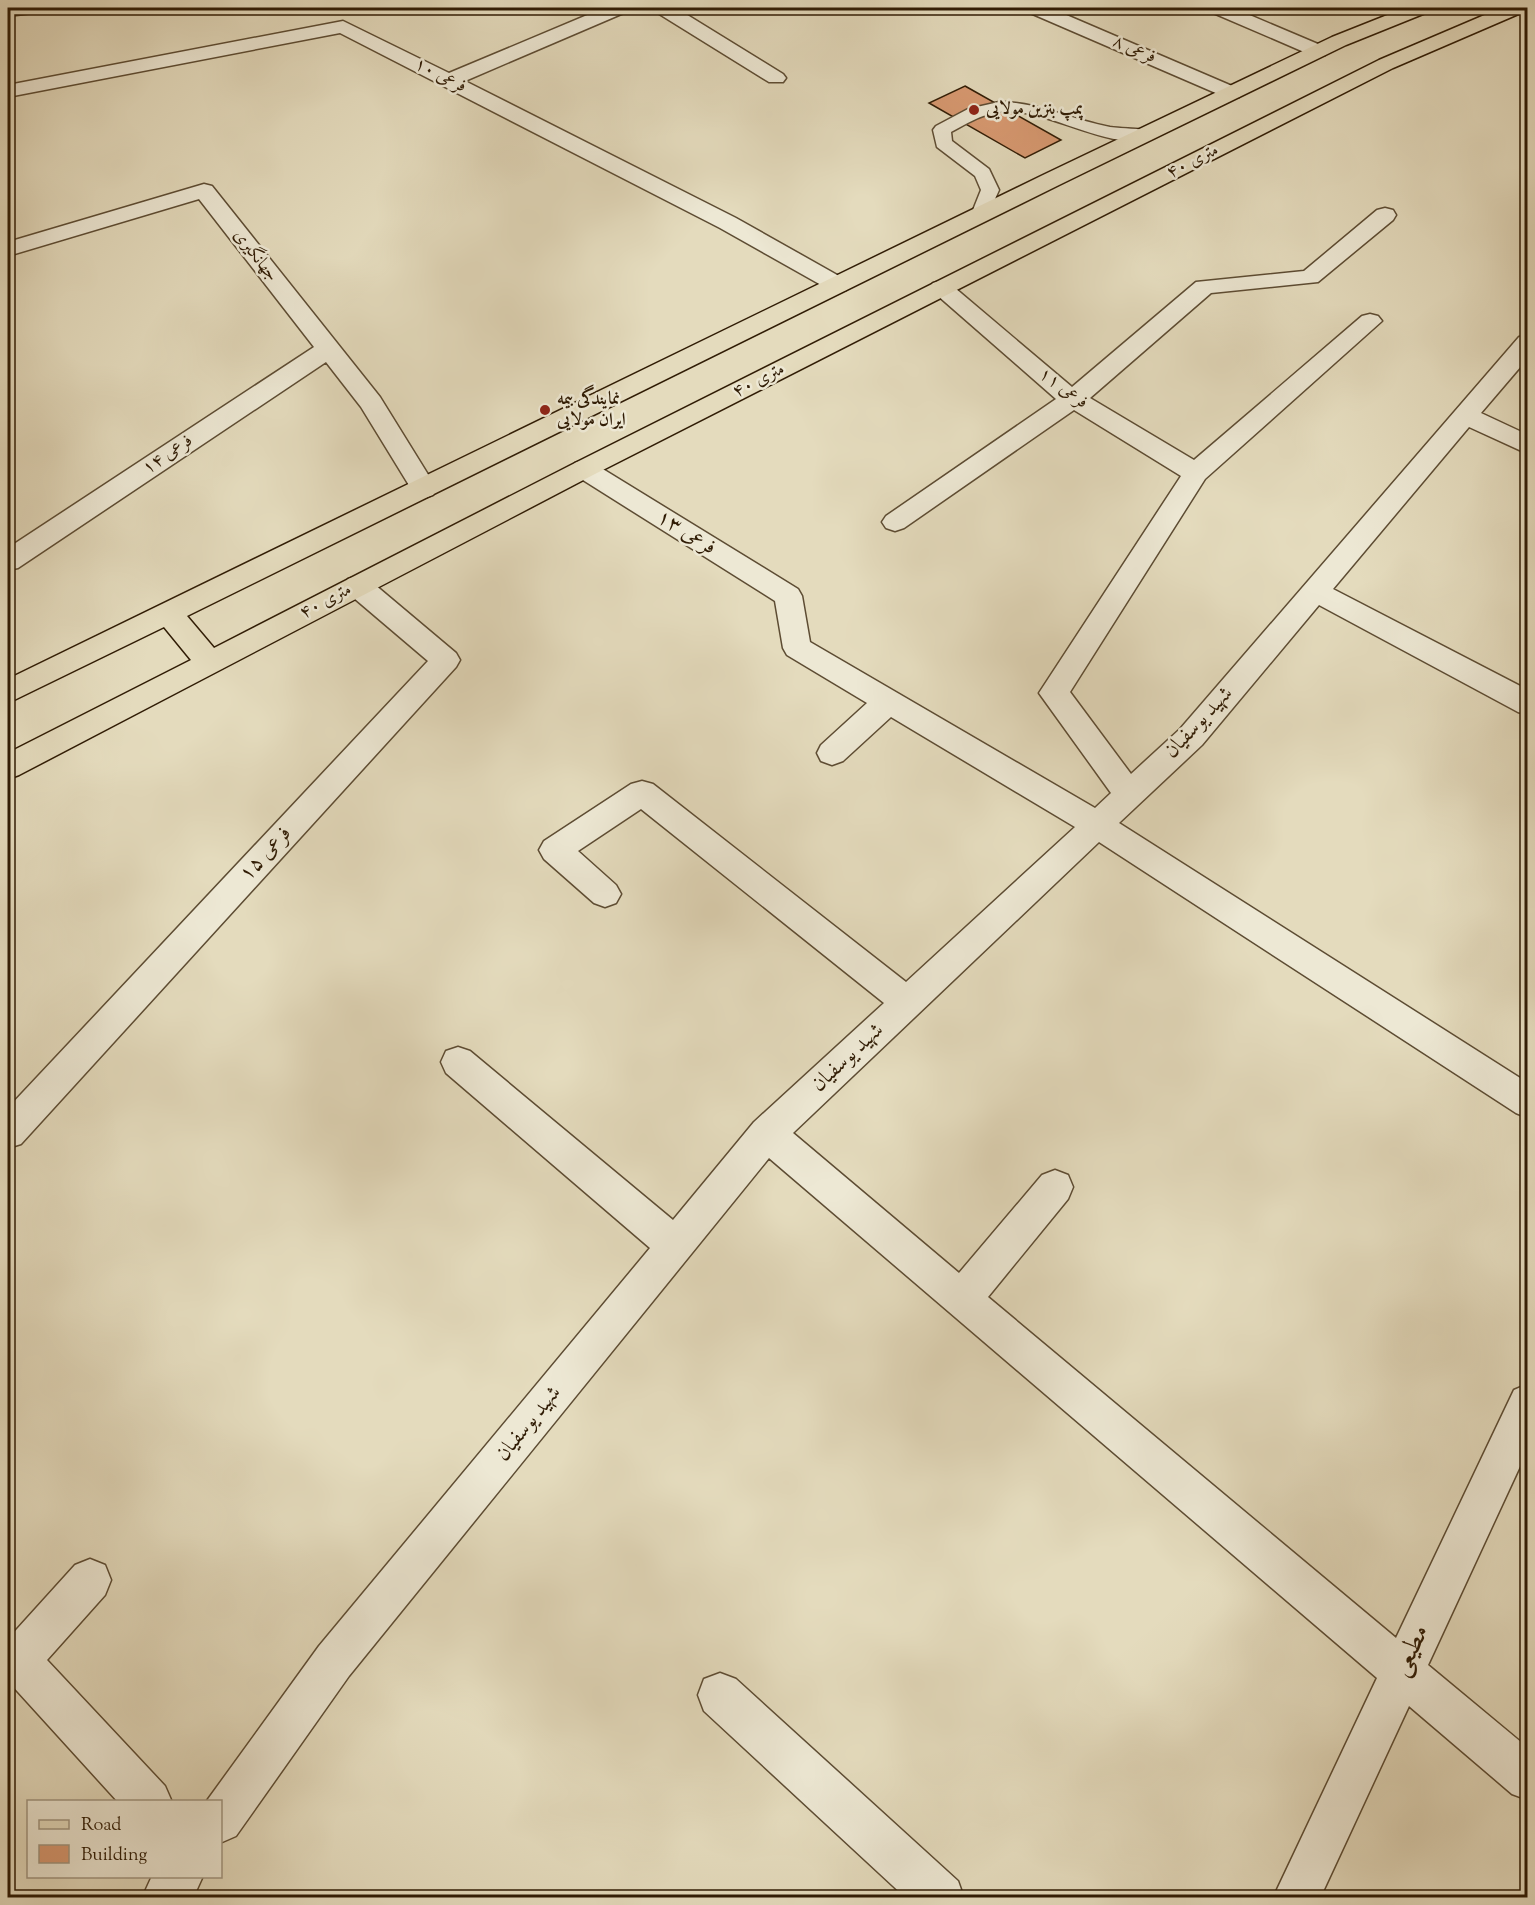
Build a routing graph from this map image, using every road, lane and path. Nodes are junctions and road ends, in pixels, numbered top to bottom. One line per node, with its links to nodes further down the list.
1 (33, 8): 8 (lane)
2 (619, 8): 11 (street)
3 (663, 8): 10 (street)
4 (1035, 8): 13 (street, فرعی ۸)
5 (1218, 8): 9 (street)
6 (1421, 8): 9 (main road)
7 (1516, 8): 19 (main road, ۴۰ متری)
8 (8, 11)
9 (1318, 51): 13 (main road)
10 (776, 78)
11 (448, 81): 12 (street, فرعی ۱۰); 18 (street, فرعی ۱۰)
12 (8, 91)
13 (1232, 93): 14 (main road)
14 (1146, 135): 15 (main road); 15 (lane)
15 (980, 215): 18 (main road)
16 (1385, 215): 23 (street)
17 (8, 249): 22 (street, جهانگیری)
18 (838, 285): 28 (main road)
19 (941, 288): 23 (street, فرعی ۱۱); 26 (main road, ۴۰ متری)
20 (1370, 321): 27 (street)
21 (1527, 342): 24 (street, شهید یوسفیان)
22 (328, 349): 28 (street, جهانگیری); 30 (street, فرعی ۱۴)
23 (1073, 399): 27 (street, فرعی ۱۱); 29 (street)
24 (1465, 415): 25 (street); 32 (street, شهید یوسفیان)
25 (1527, 446)
26 (584, 469): 31 (main road, ۴۰ متری); 36 (street, فرعی ۱۳)
27 (1196, 474): 40 (street)
28 (424, 489): 33 (main road)
29 (895, 522)
30 (8, 561)
31 (358, 586): 34 (main road, ۴۰ متری); 46 (street, فرعی ۱۵)
32 (1314, 591): 37 (street); 40 (street, شهید یوسفیان)
33 (170, 614): 34 (main road); 35 (main road)
34 (210, 663): 39 (main road, ۴۰ متری)
35 (8, 692)
36 (888, 702): 38 (street); 41 (street)
37 (1527, 704)
38 (832, 753)
39 (8, 767)
40 (1128, 793): 41 (street, شهید یوسفیان)
41 (1096, 824): 43 (street, شهید یوسفیان); 45 (street)
42 (604, 894): 43 (street)
43 (907, 1002): 47 (street, شهید یوسفیان)
44 (458, 1062): 49 (street)
45 (1527, 1102)
46 (8, 1132)
47 (767, 1134): 49 (street, شهید یوسفیان); 50 (street)
48 (1055, 1187): 50 (street)
49 (675, 1246): 57 (street, شهید یوسفیان)
50 (962, 1299): 53 (street)
51 (1527, 1404): 53 (street, مطیعی)
52 (90, 1580): 56 (street)
53 (1402, 1671): 55 (street); 61 (street, مطیعی)
54 (720, 1695): 60 (street)
55 (1527, 1778)
56 (147, 1800)
57 (222, 1817)
58 (179, 1878): 59 (street)
59 (165, 1898)
60 (941, 1898)
61 (1296, 1898)

